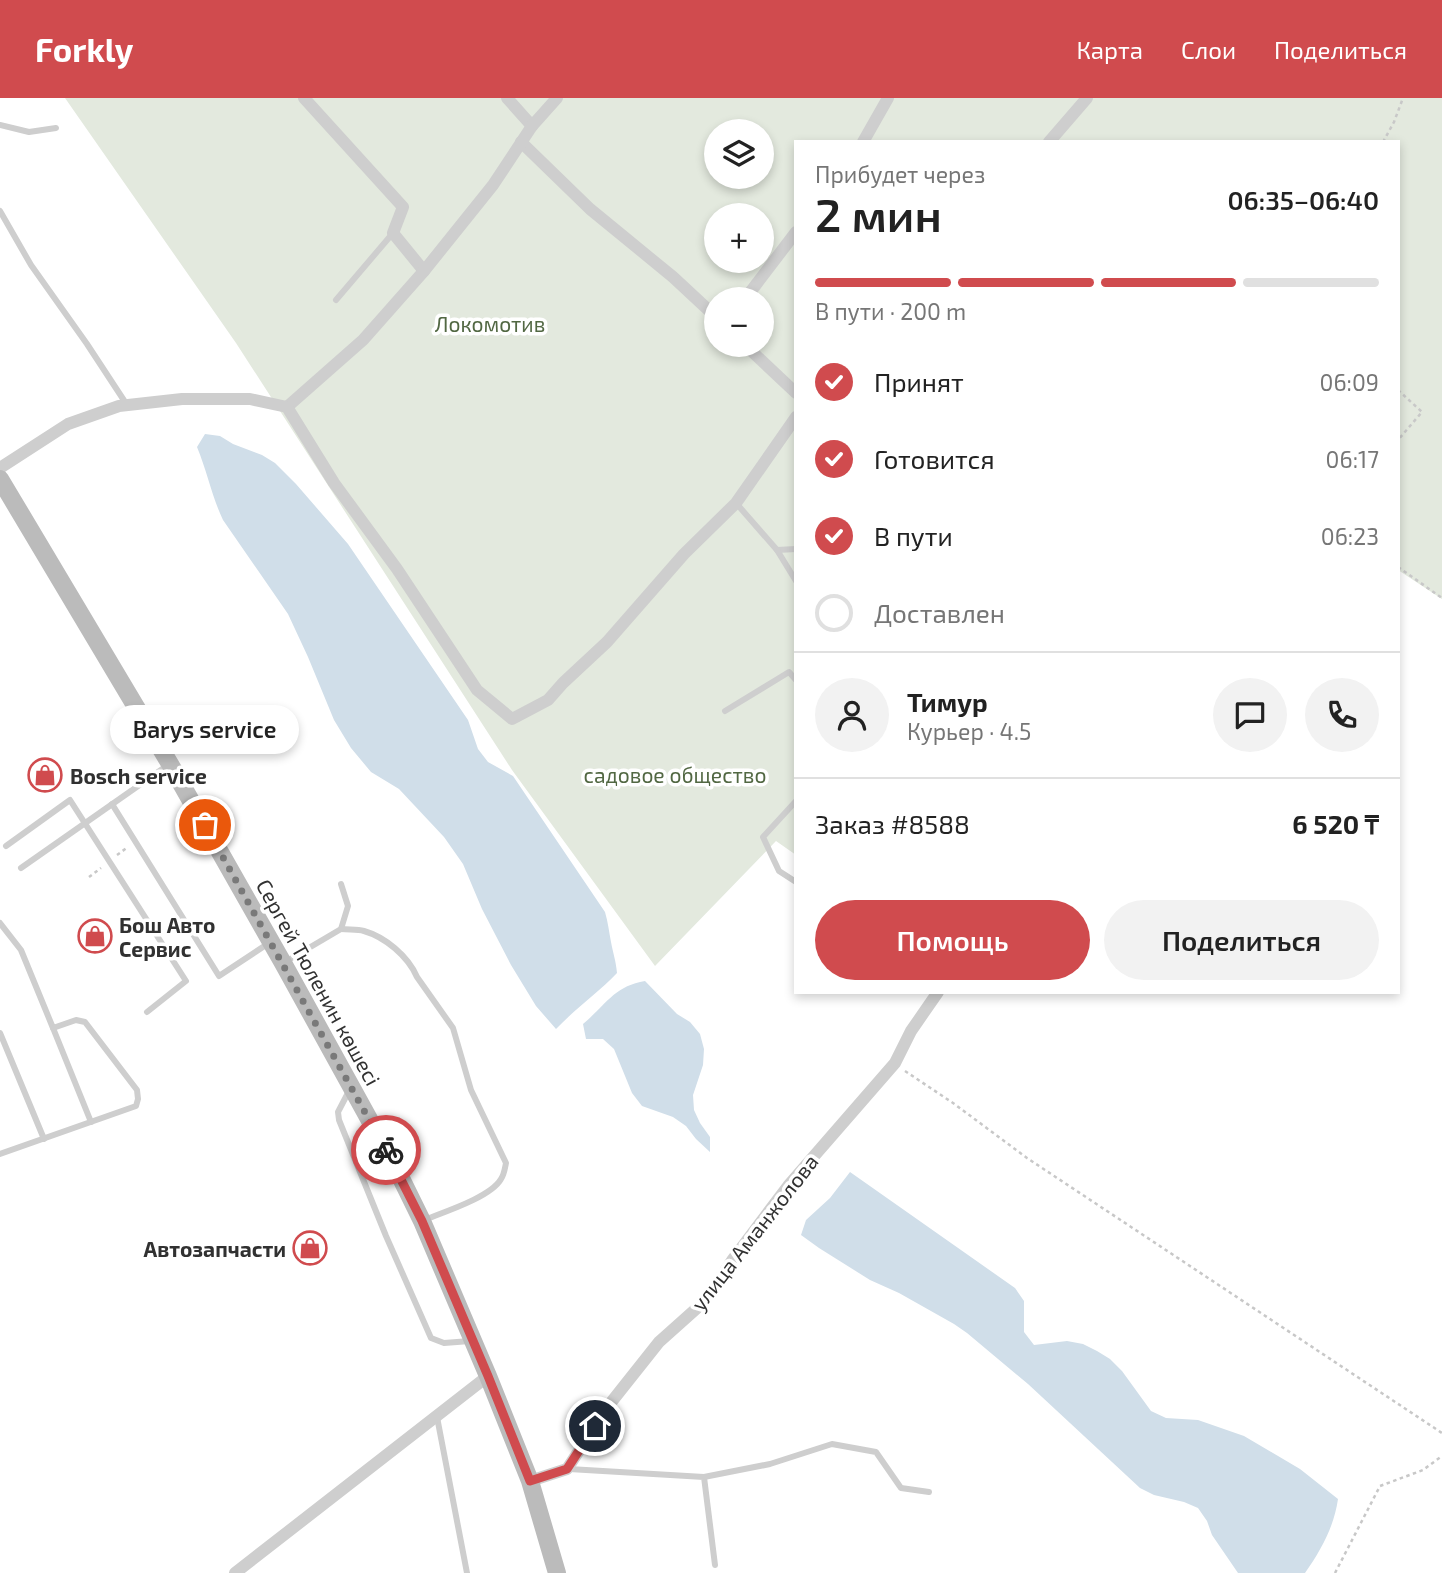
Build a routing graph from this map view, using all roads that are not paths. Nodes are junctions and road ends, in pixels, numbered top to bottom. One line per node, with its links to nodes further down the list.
1 (304, 98): 13 (street)
2 (507, 98): 7 (street)
3 (557, 98): 7 (street)
4 (888, 98): 9 (street)
5 (1087, 98): 10 (street)
6 (0, 125): 8 (lane)
7 (532, 126): 11 (street)
8 (56, 128)
9 (864, 140)
10 (1051, 140)
11 (521, 142): 15 (street); 18 (street)
12 (0, 211): 21 (lane)
13 (393, 233): 15 (street); 17 (lane)
14 (794, 235): 16 (street)
15 (424, 271): 22 (street)
16 (754, 287)
17 (335, 300)
18 (704, 306)
19 (758, 357): 20 (street)
20 (794, 391)
21 (127, 405): 22 (street); 24 (street)
22 (287, 407): 26 (street)
23 (794, 420): 26 (street)
24 (0, 468)
25 (0, 479): 32 (main road, Сергей Тюленин көшесі)
26 (736, 503): 28 (lane)
27 (794, 549): 28 (lane)
28 (777, 550): 29 (lane)
29 (794, 578)
30 (794, 678): 31 (lane)
31 (725, 711)
32 (170, 764): 34 (lane); 42 (main road, Сергей Тюленин көшесі)
33 (794, 803): 38 (lane)
34 (112, 804): 35 (lane); 42 (lane)
35 (85, 823): 36 (lane); 37 (lane); 45 (lane)
36 (5, 846)
37 (21, 868)
38 (794, 881)
39 (341, 884): 41 (lane)
40 (0, 923): 46 (lane)
41 (341, 929): 43 (lane); 52 (lane)
42 (270, 942): 43 (main road, Сергей Тюленин көшесі)
43 (283, 963): 48 (main road, Сергей Тюленин көшесі)
44 (937, 994): 56 (street, улица Аманжолова)
45 (146, 1012)
46 (53, 1028): 49 (lane); 49 (lane)
47 (0, 1033): 50 (lane)
48 (351, 1086): 52 (main road, Сергей Тюленин көшесі); 53 (lane)
49 (90, 1122): 50 (lane)
50 (44, 1139): 51 (lane)
51 (0, 1154)
52 (422, 1221): 53 (main road, Сергей Тюленин көшесі)
53 (472, 1341): 54 (main road, Сергей Тюленин көшесі)
54 (488, 1376): 55 (street); 58 (main road, Сергей Тюленин көшесі)
55 (436, 1415): 61 (street); 62 (lane)
56 (567, 1469): 57 (lane); 58 (street)
57 (704, 1477): 59 (lane); 60 (lane)
58 (530, 1481): 63 (main road, Сергей Тюленин көшесі)
59 (929, 1492)
60 (715, 1565)
61 (234, 1573)
62 (467, 1573)
63 (557, 1573)

